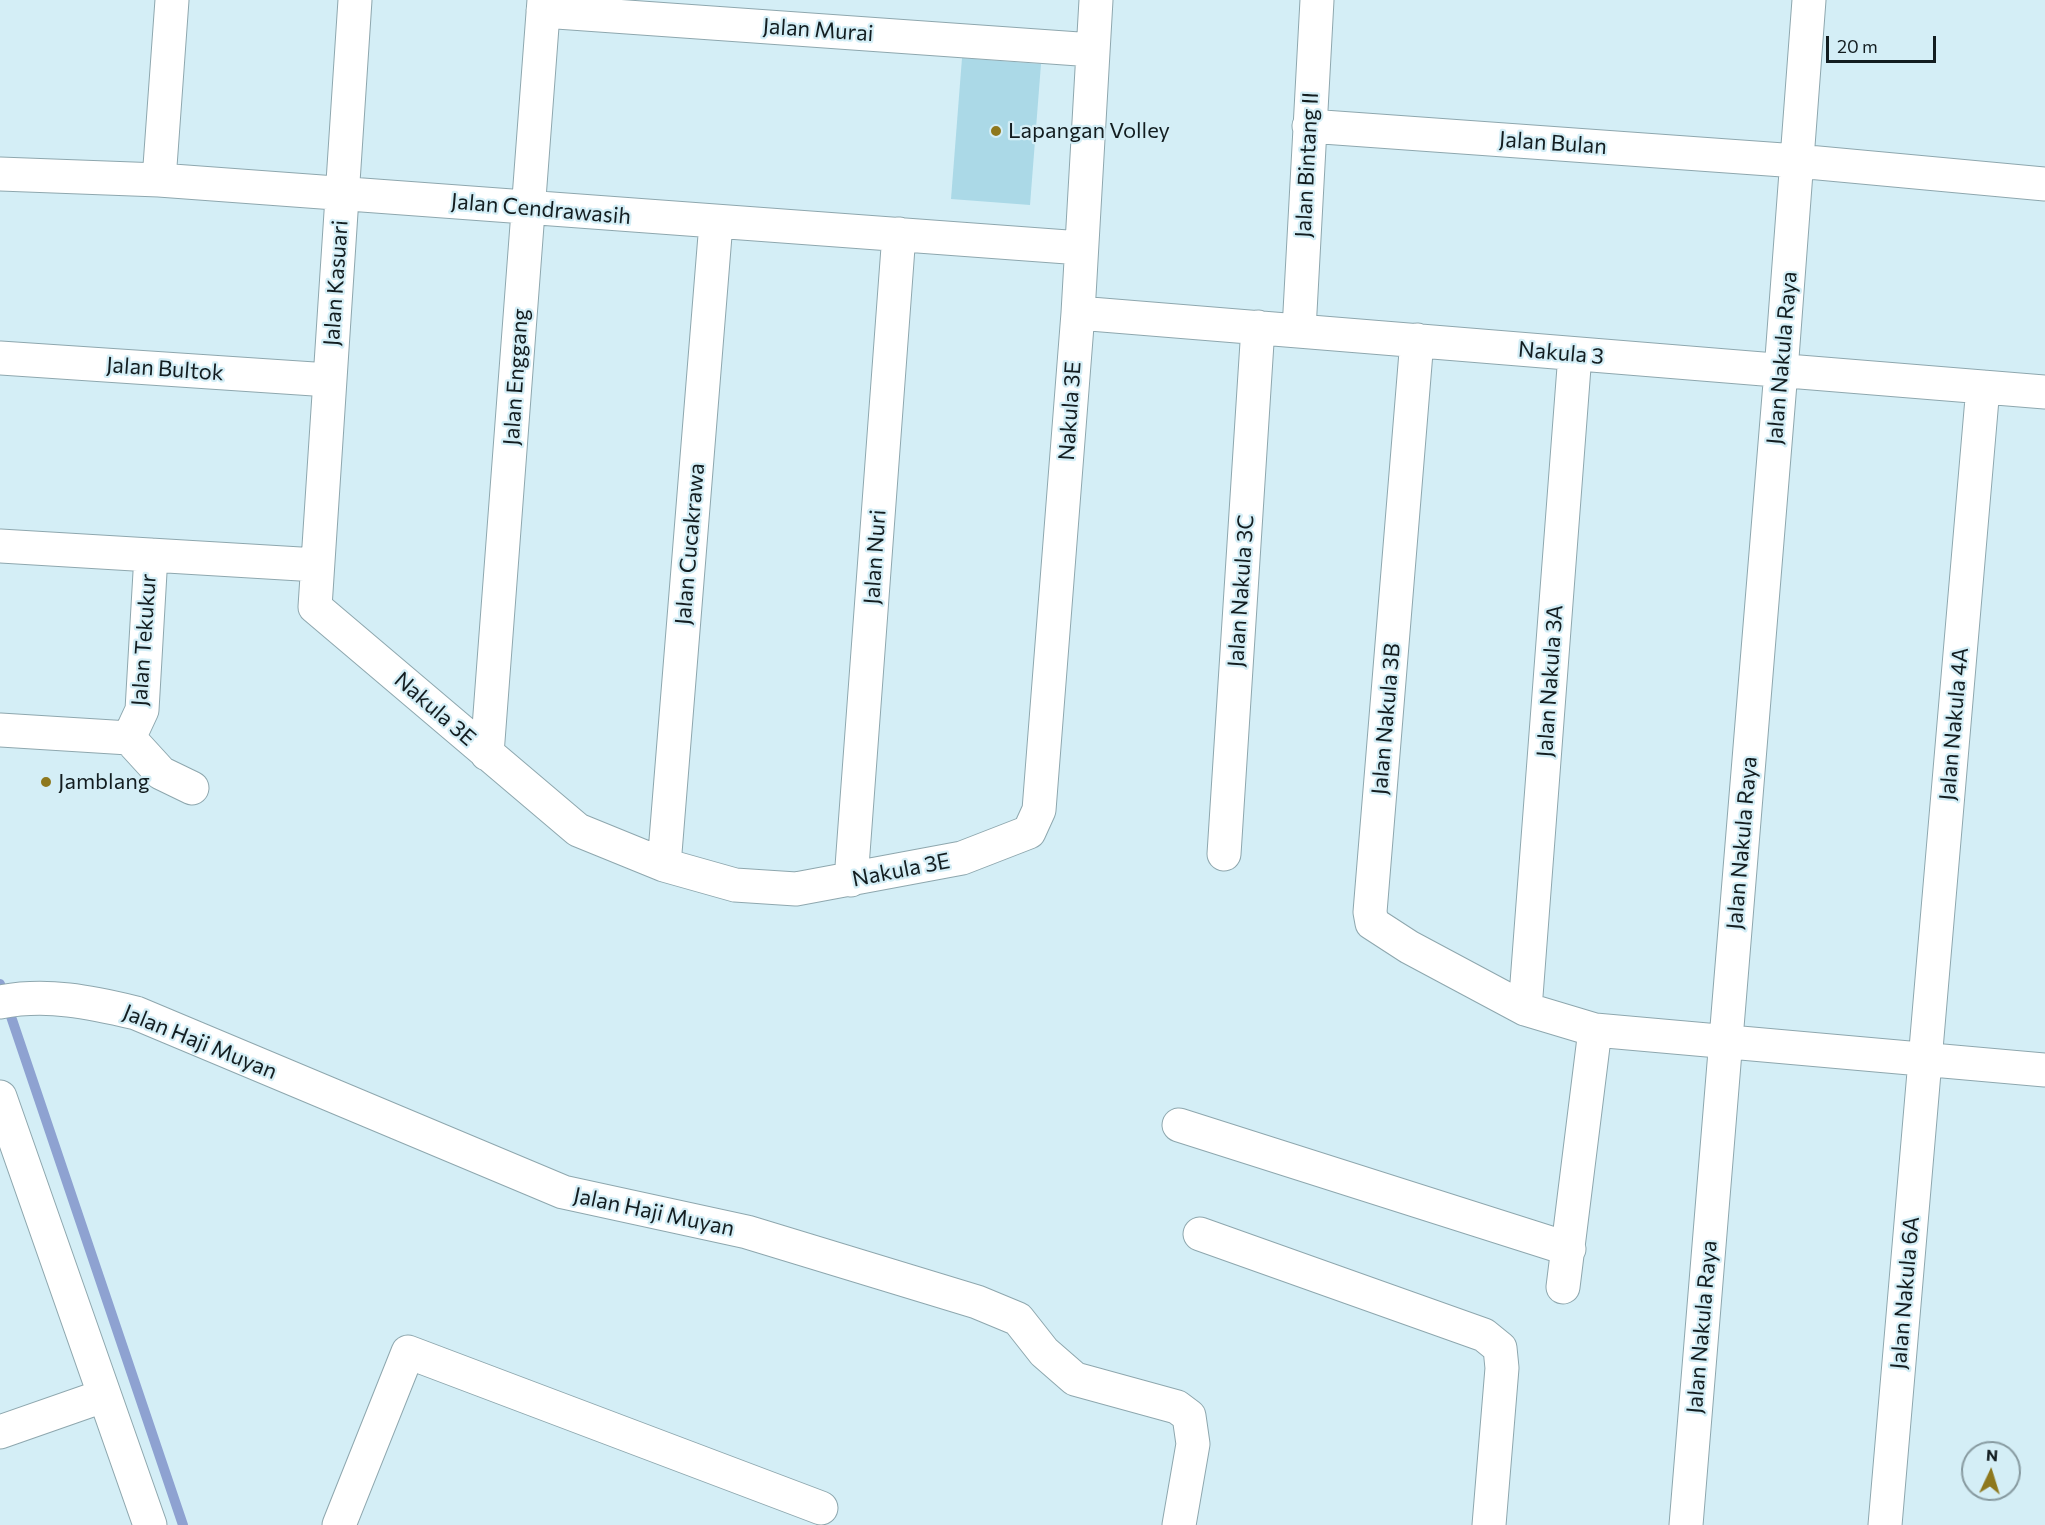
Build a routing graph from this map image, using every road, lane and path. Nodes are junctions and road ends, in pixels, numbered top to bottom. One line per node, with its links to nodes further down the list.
1 (172, 0): 11 (street)
2 (355, 0): 13 (street, Jalan Kasuari)
3 (1096, 0): 7 (street, Nakula 3E)
4 (1317, 0): 8 (street, Jalan Bintang II)
5 (1809, 0): 9 (street, Jalan Nakula Raya)
6 (544, 5): 7 (street, Jalan Murai); 14 (street, Jalan Enggang)
7 (1093, 50): 17 (street, Nakula 3E)
8 (1309, 126): 9 (street, Jalan Bulan); 20 (street, Jalan Bintang II)
9 (1797, 160): 12 (street, Jalan Bulan); 24 (street, Jalan Nakula Raya)
10 (0, 174): 11 (street, Jalan Cendrawasih)
11 (159, 180): 13 (street, Jalan Cendrawasih)
12 (2045, 184)
13 (342, 193): 14 (street, Jalan Cendrawasih); 25 (street, Jalan Kasuari)
14 (528, 208): 15 (street, Jalan Cendrawasih); 33 (street, Jalan Enggang)
15 (716, 223): 16 (street, Jalan Cendrawasih); 36 (street, Jalan Cucakrawa)
16 (899, 234): 17 (street, Jalan Cendrawasih); 37 (street, Jalan Nuri)
17 (1082, 248): 18 (street, Nakula 3E)
18 (1078, 313): 19 (street, Nakula 3); 37 (street, Nakula 3E)
19 (1258, 327): 20 (street, Nakula 3); 35 (street, Jalan Nakula 3C)
20 (1299, 330): 21 (street, Nakula 3)
21 (1417, 340): 22 (street, Nakula 3); 39 (street, Jalan Nakula 3B)
22 (1575, 354): 24 (street, Nakula 3); 39 (street, Jalan Nakula 3A)
23 (0, 358): 25 (street, Jalan Bultok)
24 (1781, 371): 26 (street, Nakula 3); 41 (street, Jalan Nakula Raya)
25 (329, 380): 30 (street, Jalan Kasuari)
26 (1983, 387): 27 (street, Nakula 3); 42 (street, Jalan Nakula 4A)
27 (2045, 392)
28 (0, 546): 29 (street)
29 (151, 555): 30 (street); 32 (street, Jalan Tekukur)
30 (317, 565): 33 (street, Nakula 3E)
31 (0, 730): 32 (street, Jalan Tekukur)
32 (129, 738): 34 (street)
33 (487, 754): 36 (street, Nakula 3E)
34 (192, 788)
35 (1224, 854)
36 (664, 866): 37 (street, Nakula 3E)
37 (851, 880)
38 (14, 999): 54 (street, Jalan Haji Muyan)
39 (1525, 1009): 40 (street, Jalan Nakula 3B)
40 (1595, 1030): 41 (street, Jalan Nakula 3B); 47 (street)
41 (1725, 1043): 42 (street, Jalan Nakula 3B); 56 (street, Jalan Nakula Raya)
42 (1925, 1060): 43 (street, Jalan Nakula 3B); 57 (street, Jalan Nakula 6A)
43 (2045, 1070)
44 (0, 1097): 49 (street)
45 (1179, 1125): 47 (street)
46 (1200, 1234): 55 (street)
47 (1569, 1249): 48 (street)
48 (1563, 1287)
49 (103, 1396): 50 (street); 52 (street)
50 (0, 1432)
51 (821, 1508): 53 (street)
52 (150, 1525)
53 (339, 1525)
54 (1179, 1525)
55 (1489, 1525)
56 (1686, 1525)
57 (1885, 1525)

